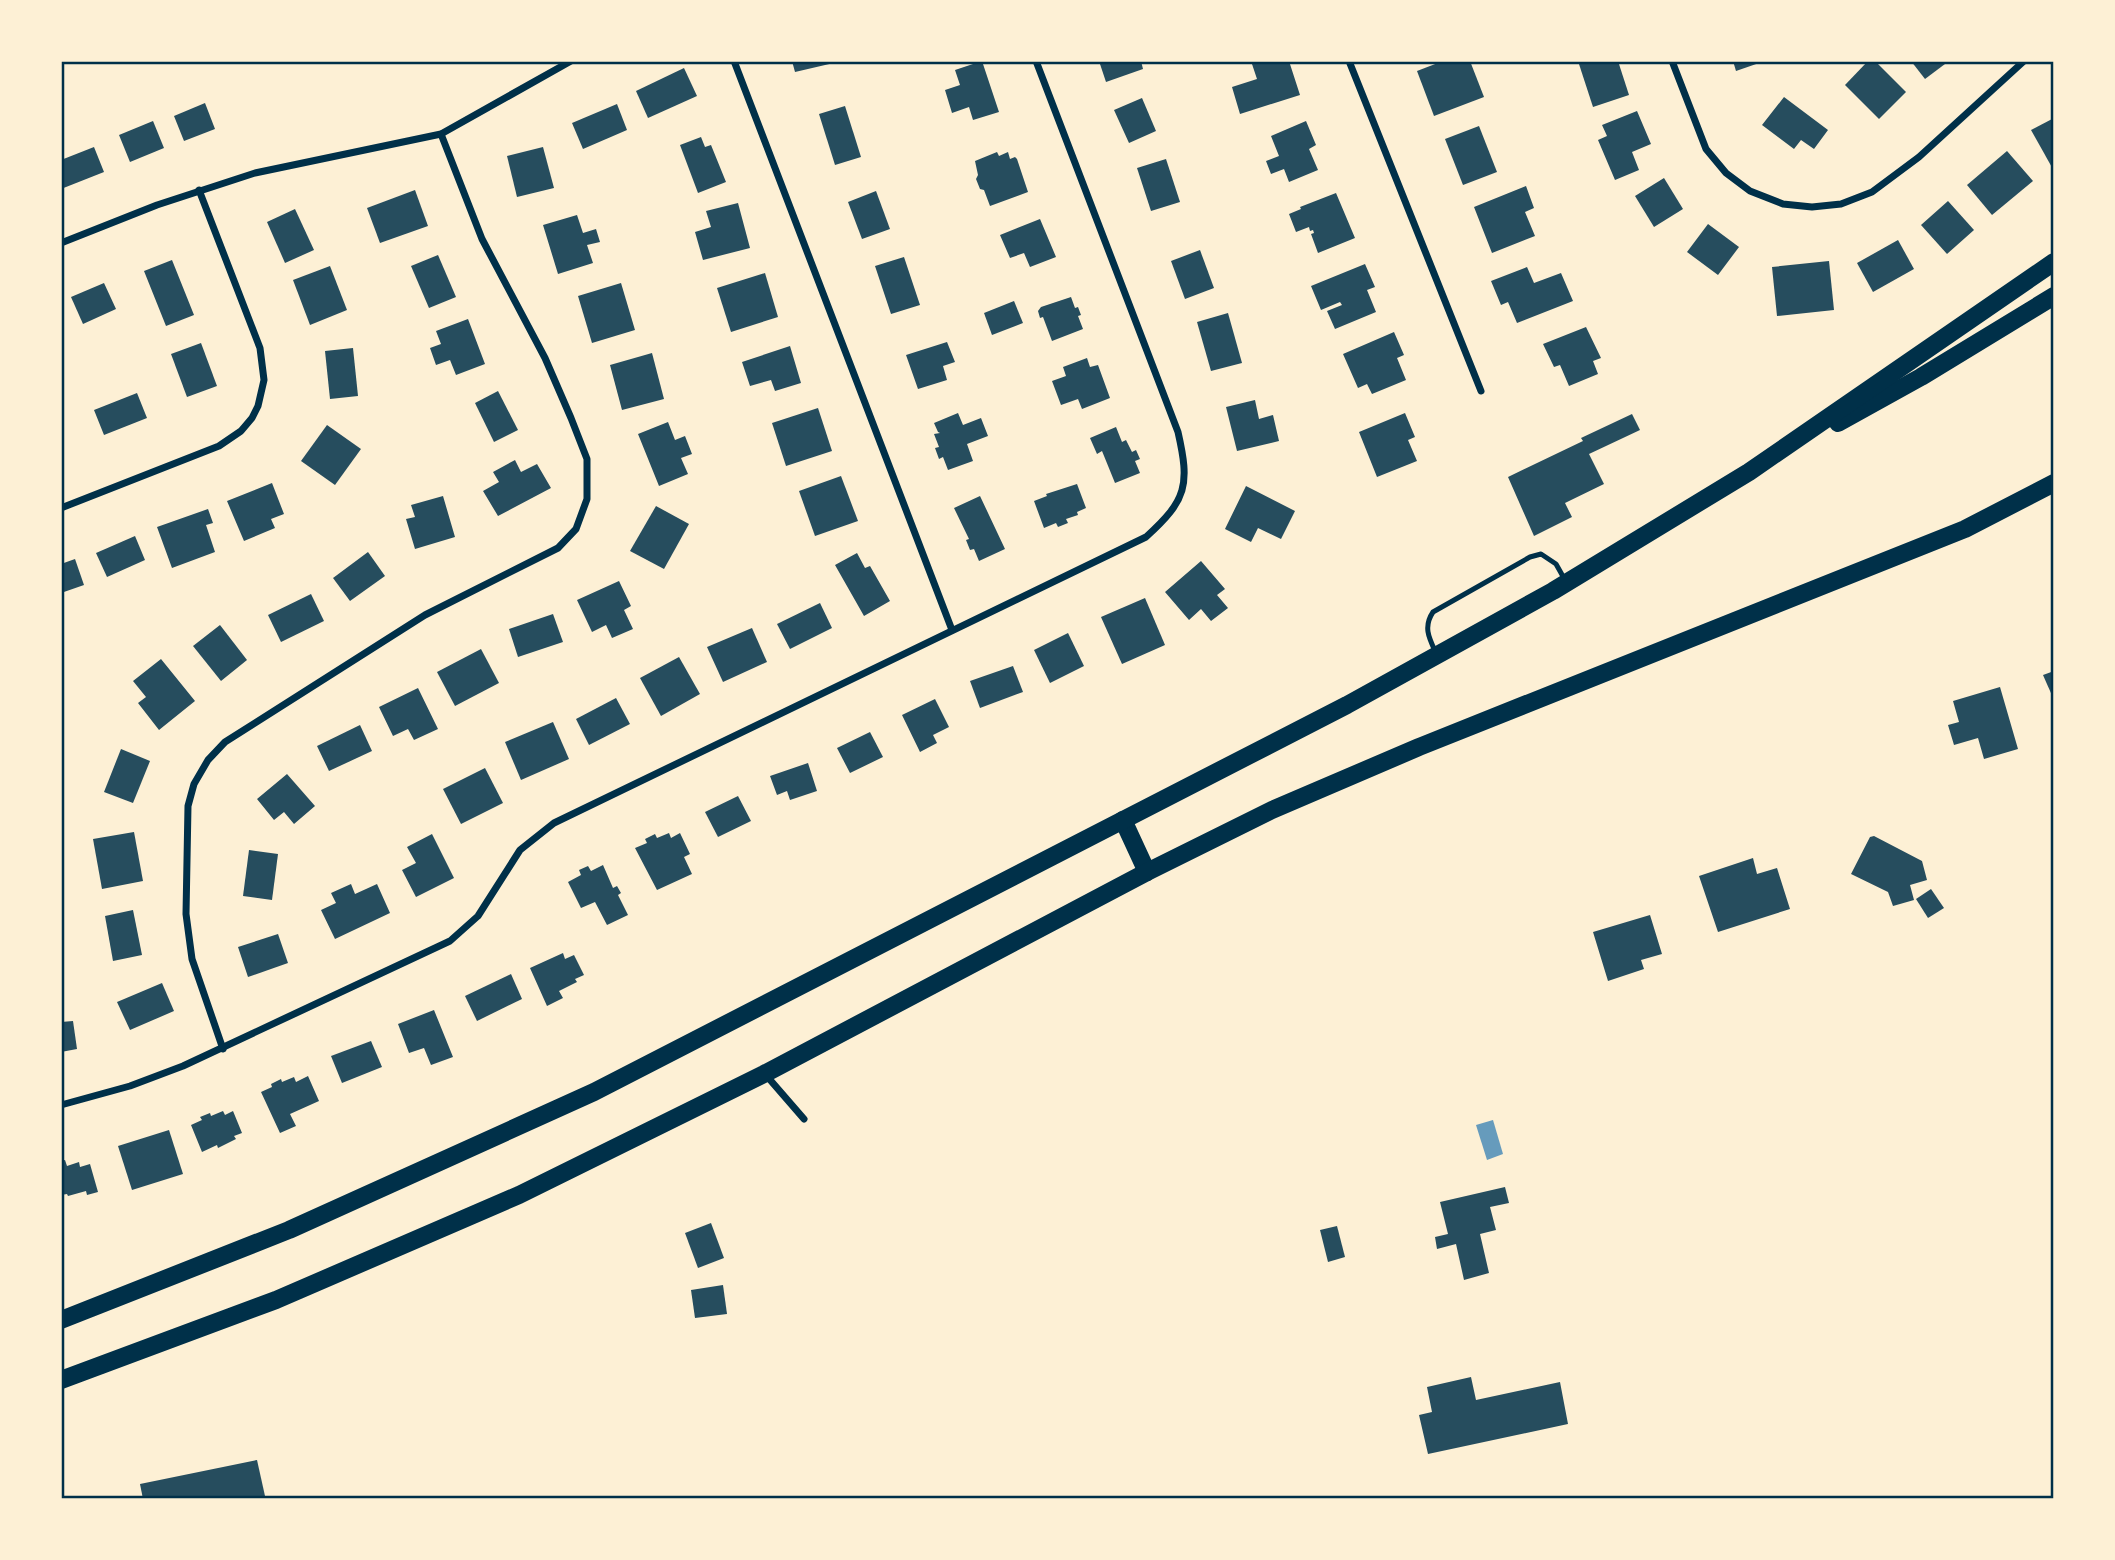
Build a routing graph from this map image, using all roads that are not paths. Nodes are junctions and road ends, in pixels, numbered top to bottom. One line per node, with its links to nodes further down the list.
1 (571, 61): 7 (street)
2 (734, 61): 19 (street)
3 (1036, 61): 19 (street)
4 (1349, 61): 12 (street)
5 (1672, 61): 6 (street)
6 (2024, 61)
7 (441, 134): 8 (street); 23 (street)
8 (199, 190): 9 (street); 16 (street)
9 (61, 243)
10 (2054, 262): 13 (main road)
11 (2054, 296): 13 (main road)
12 (1481, 391)
13 (1749, 472): 18 (main road)
14 (2054, 482): 17 (main road)
15 (2054, 496): 17 (main road)
16 (61, 508)
17 (1965, 529): 22 (main road)
18 (1566, 583): 20 (main road); 20 (lane)
19 (952, 630): 23 (street)
20 (1438, 656): 21 (main road)
21 (1123, 820): 22 (main road); 27 (main road)
22 (1147, 872): 24 (main road)
23 (222, 1049): 25 (street)
24 (764, 1074): 26 (street); 28 (main road)
25 (61, 1105)
26 (804, 1119)
27 (61, 1320)
28 (61, 1380)

